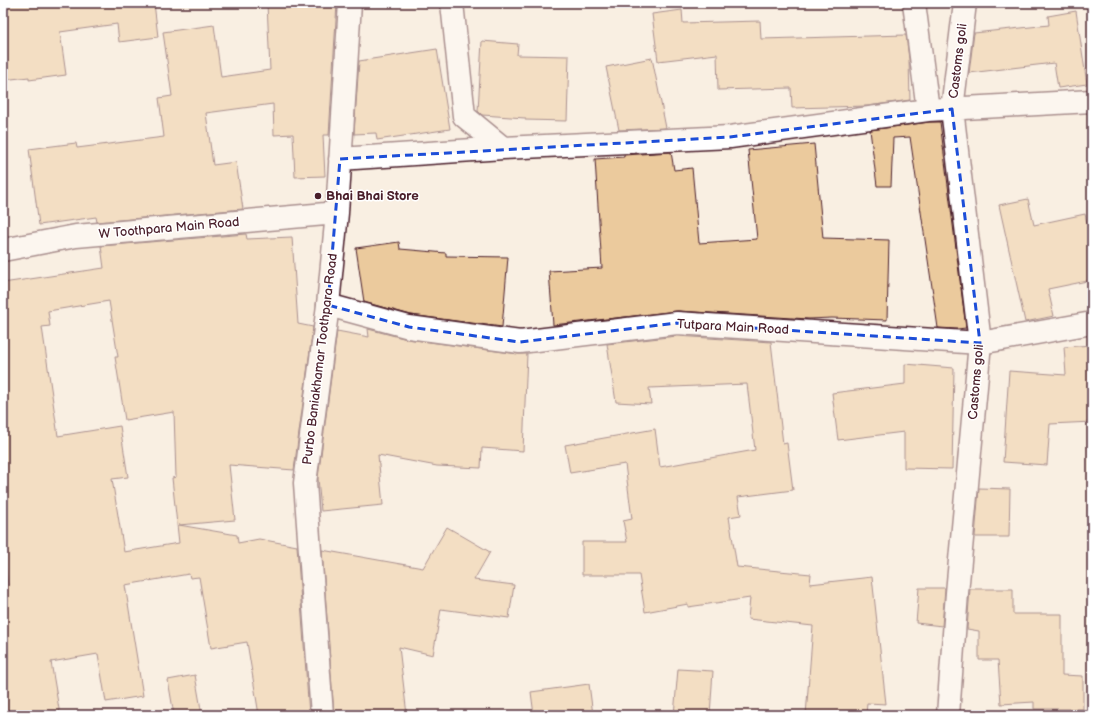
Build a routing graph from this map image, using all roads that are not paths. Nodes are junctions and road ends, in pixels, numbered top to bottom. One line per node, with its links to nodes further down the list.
1 (350, 3): 9 (street, Purbo Baniakhamar Toothpara Road)
2 (452, 3): 8 (street)
3 (914, 3): 7 (street)
4 (965, 3): 6 (street, Castoms goli)
5 (1092, 101): 6 (street)
6 (952, 109): 7 (street); 14 (street, Castoms goli)
7 (928, 110): 8 (street)
8 (504, 148): 9 (street)
9 (340, 159): 10 (street, Purbo Baniakhamar Toothpara Road)
10 (337, 213): 11 (street, W Toothpara Main Road); 12 (street, Purbo Baniakhamar Toothpara Road)
11 (3, 250)
12 (328, 305): 14 (street, Tutpara Main Road); 15 (street, Purbo Baniakhamar Toothpara Road)
13 (1092, 324): 14 (street, Tutpara Main Road)
14 (980, 343): 16 (street, Castoms goli)
15 (322, 715)
16 (948, 715)

